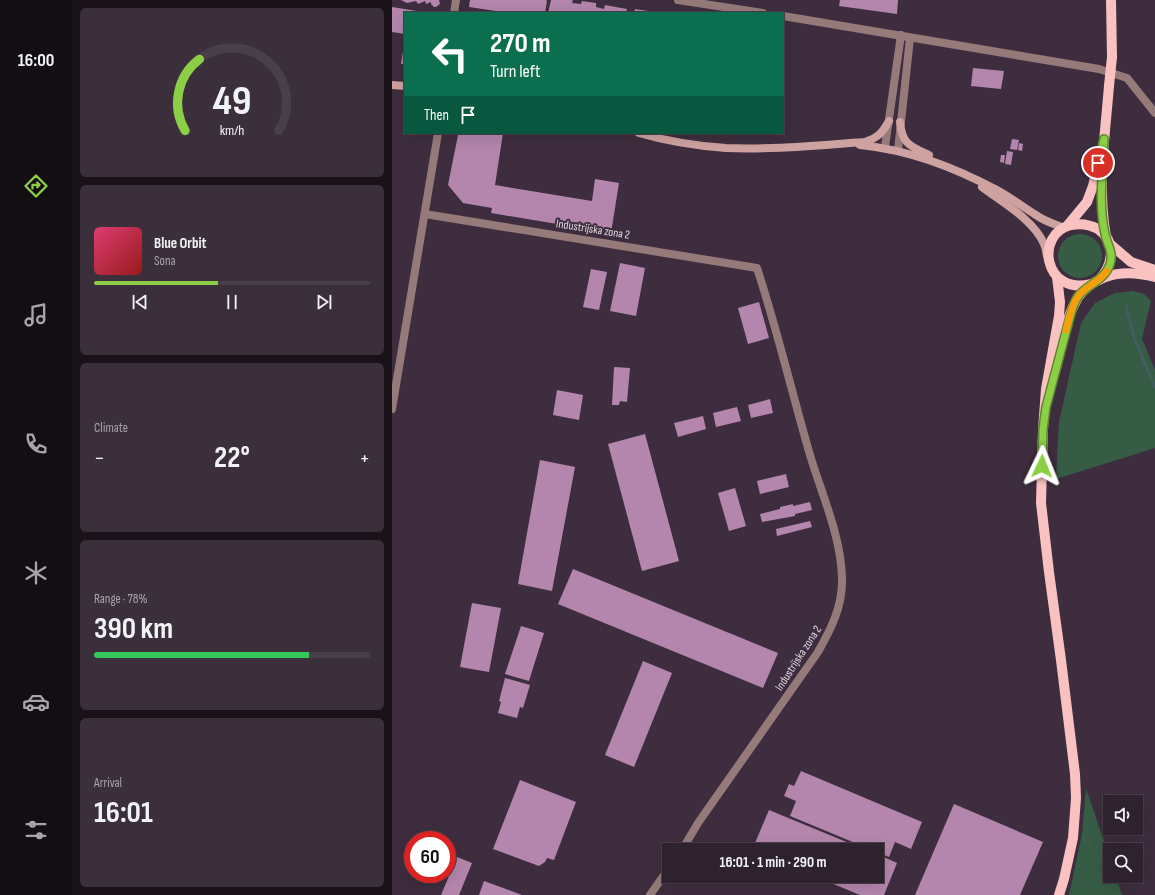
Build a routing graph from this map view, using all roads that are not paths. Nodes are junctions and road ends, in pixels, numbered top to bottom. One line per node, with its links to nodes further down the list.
1 (456, 0): 4 (street)
2 (678, 0): 5 (street)
3 (1111, 0): 16 (main road, bridge)
4 (454, 12)
5 (756, 12)
6 (784, 16): 7 (street)
7 (901, 35): 8 (street); 12 (street)
8 (910, 38): 11 (street); 13 (street)
9 (392, 85): 10 (main road)
10 (404, 86)
11 (1155, 113)
12 (889, 121): 17 (main road); 18 (street)
13 (900, 122): 19 (street); 20 (main road)
14 (438, 134): 22 (street)
15 (643, 134): 17 (main road)
16 (1104, 139): 23 (main road); 24 (main road)
17 (832, 144): 18 (main road)
18 (885, 147): 19 (main road)
19 (898, 150): 20 (main road)
20 (953, 169): 21 (main road)
21 (967, 175): 23 (main road); 25 (main road)
22 (425, 214): 31 (street); 32 (street, Industrijska zona 2)
23 (1066, 227): 24 (main road); 25 (main road)
24 (1108, 241): 26 (main road); 29 (main road)
25 (1048, 260): 27 (main road)
26 (1155, 270)
27 (1057, 277): 29 (main road); 30 (main road)
28 (1155, 277): 29 (main road)
29 (1095, 282): 30 (main road)
30 (1046, 407): 35 (main road)
31 (392, 409)
32 (686, 843)
33 (662, 878): 34 (street)
34 (650, 895)
35 (1059, 895)

